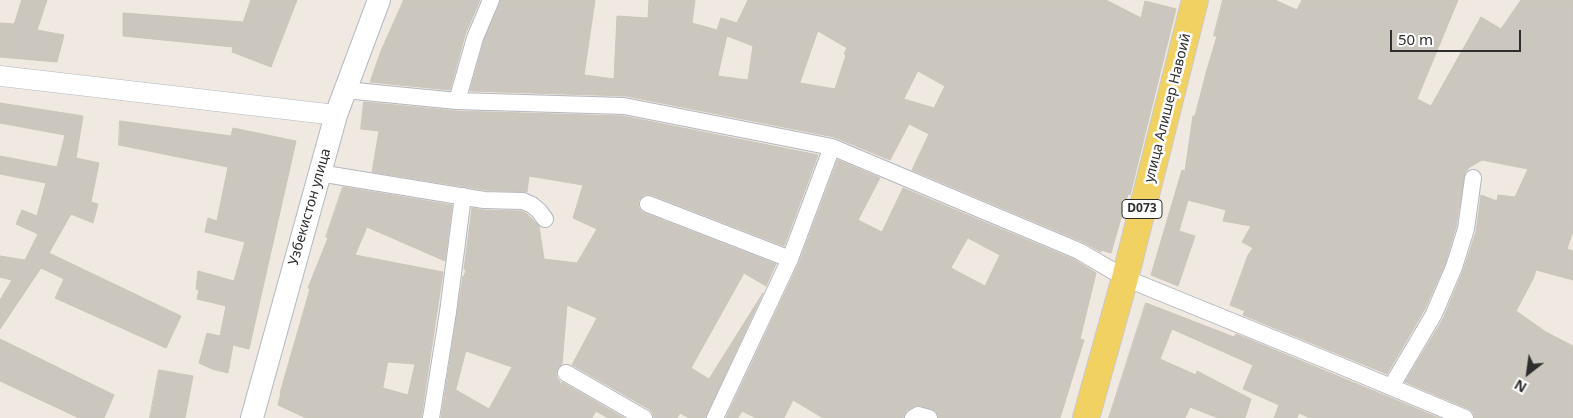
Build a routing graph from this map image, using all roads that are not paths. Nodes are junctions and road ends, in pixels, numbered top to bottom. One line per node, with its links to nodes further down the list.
1 (379, 0): 5 (main road, Узбекистон улица)
2 (491, 0): 6 (street)
3 (1195, 0): 15 (main road, улица Алишер Навоий / D073)
4 (0, 76): 7 (street)
5 (346, 90): 6 (street); 7 (main road, Узбекистон улица)
6 (457, 101): 8 (street)
7 (336, 115): 9 (main road, Узбекистон улица)
8 (832, 147): 14 (street); 15 (street)
9 (320, 173): 11 (street); 18 (main road, Узбекистон улица)
10 (1473, 178): 17 (street)
11 (463, 196): 13 (street); 19 (street)
12 (648, 204): 14 (street)
13 (545, 219)
14 (790, 259): 21 (street)
15 (1125, 278): 17 (street); 24 (main road, улица Алишер Навоий / D073)
16 (566, 373): 20 (street)
17 (1391, 387): 25 (street)
18 (252, 418)
19 (431, 418)
20 (644, 418)
21 (715, 418)
22 (914, 418): 23 (street)
23 (929, 418)
24 (1086, 418)
25 (1465, 418)

